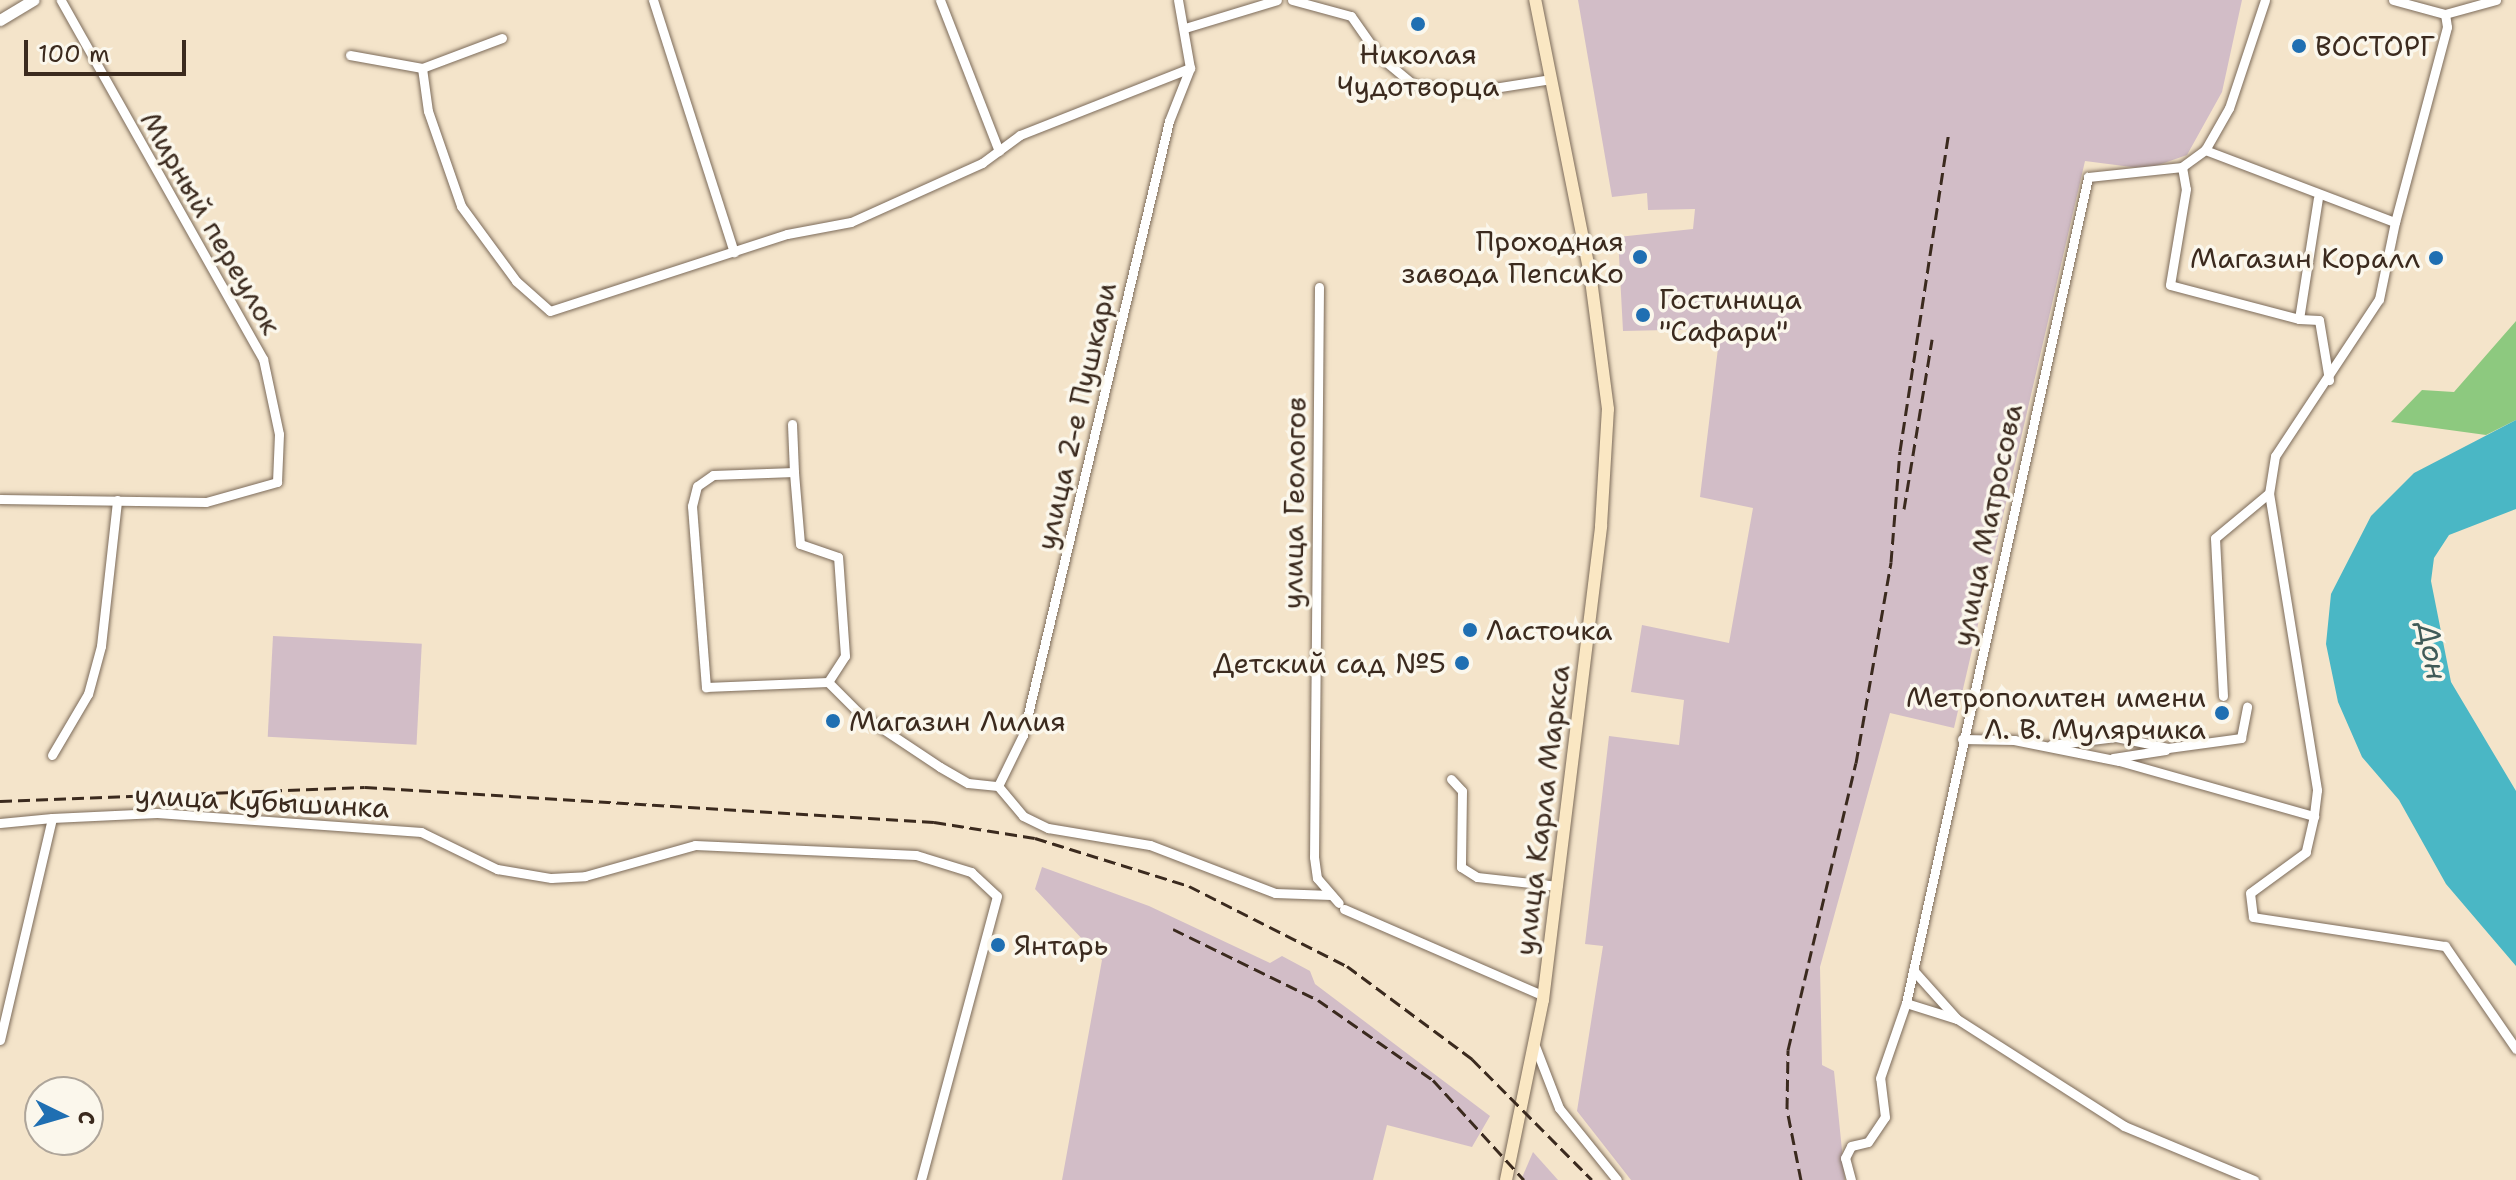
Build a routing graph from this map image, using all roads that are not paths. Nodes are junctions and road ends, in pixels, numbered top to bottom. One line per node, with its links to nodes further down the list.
1 (33, 0): 13 (street)
2 (61, 0): 33 (street, Мирный переулок)
3 (653, 0): 25 (street)
4 (940, 0): 21 (street)
5 (1178, 0): 14 (street)
6 (1277, 0): 14 (street)
7 (1292, 0): 19 (street)
8 (1535, 0): 19 (main road, улица Карла Маркса)
9 (2265, 0): 20 (street)
10 (2393, 0): 12 (street)
11 (2496, 0): 12 (street)
12 (2445, 14): 24 (street)
13 (0, 20)
14 (1185, 28): 18 (street)
15 (502, 38): 17 (street)
16 (350, 55): 17 (street)
17 (422, 68): 25 (street)
18 (1190, 68): 21 (street); 43 (street, улица 2-е Пушкари)
19 (1551, 79): 47 (main road, улица Карла Маркса)
20 (2205, 150): 22 (street); 23 (street)
21 (999, 151): 25 (street)
22 (2182, 167): 27 (street); 37 (street, улица Матросова)
23 (2318, 198): 24 (street); 27 (street)
24 (2395, 222): 28 (street)
25 (734, 252)
26 (1319, 287): 48 (street, улица Геологов)
27 (2299, 319): 28 (street)
28 (2329, 380): 31 (street)
29 (792, 424): 30 (street)
30 (794, 472): 34 (street); 34 (street)
31 (2269, 493): 35 (street); 44 (street)
32 (0, 499): 33 (street)
33 (117, 500): 40 (street)
34 (828, 682): 43 (street)
35 (2223, 696)
36 (2247, 707): 39 (street)
37 (1962, 739): 38 (street); 49 (street, улица Матросова)
38 (2048, 746): 39 (street); 41 (street)
39 (2168, 748): 41 (street)
40 (52, 755)
41 (2108, 759): 44 (street)
42 (1451, 779): 47 (street)
43 (998, 786): 48 (street)
44 (2314, 816): 55 (street)
45 (52, 818): 46 (street, улица Кубышинка); 53 (street); 56 (street, улица Кубышинка)
46 (0, 823)
47 (1557, 886): 50 (main road, улица Карла Маркса)
48 (1331, 895): 50 (street, улица Геологов)
49 (1913, 970): 51 (street, улица Матросова); 52 (street)
50 (1544, 996): 54 (main road, улица Карла Маркса)
51 (1906, 1003): 52 (street); 59 (street, улица Матросова)
52 (1957, 1019): 60 (street)
53 (0, 1040)
54 (1535, 1046): 57 (main road, улица Карла Маркса); 58 (street)
55 (2516, 1049)
56 (921, 1180)
57 (1506, 1180)
58 (1617, 1180)
59 (1851, 1180)
60 (2254, 1180)

